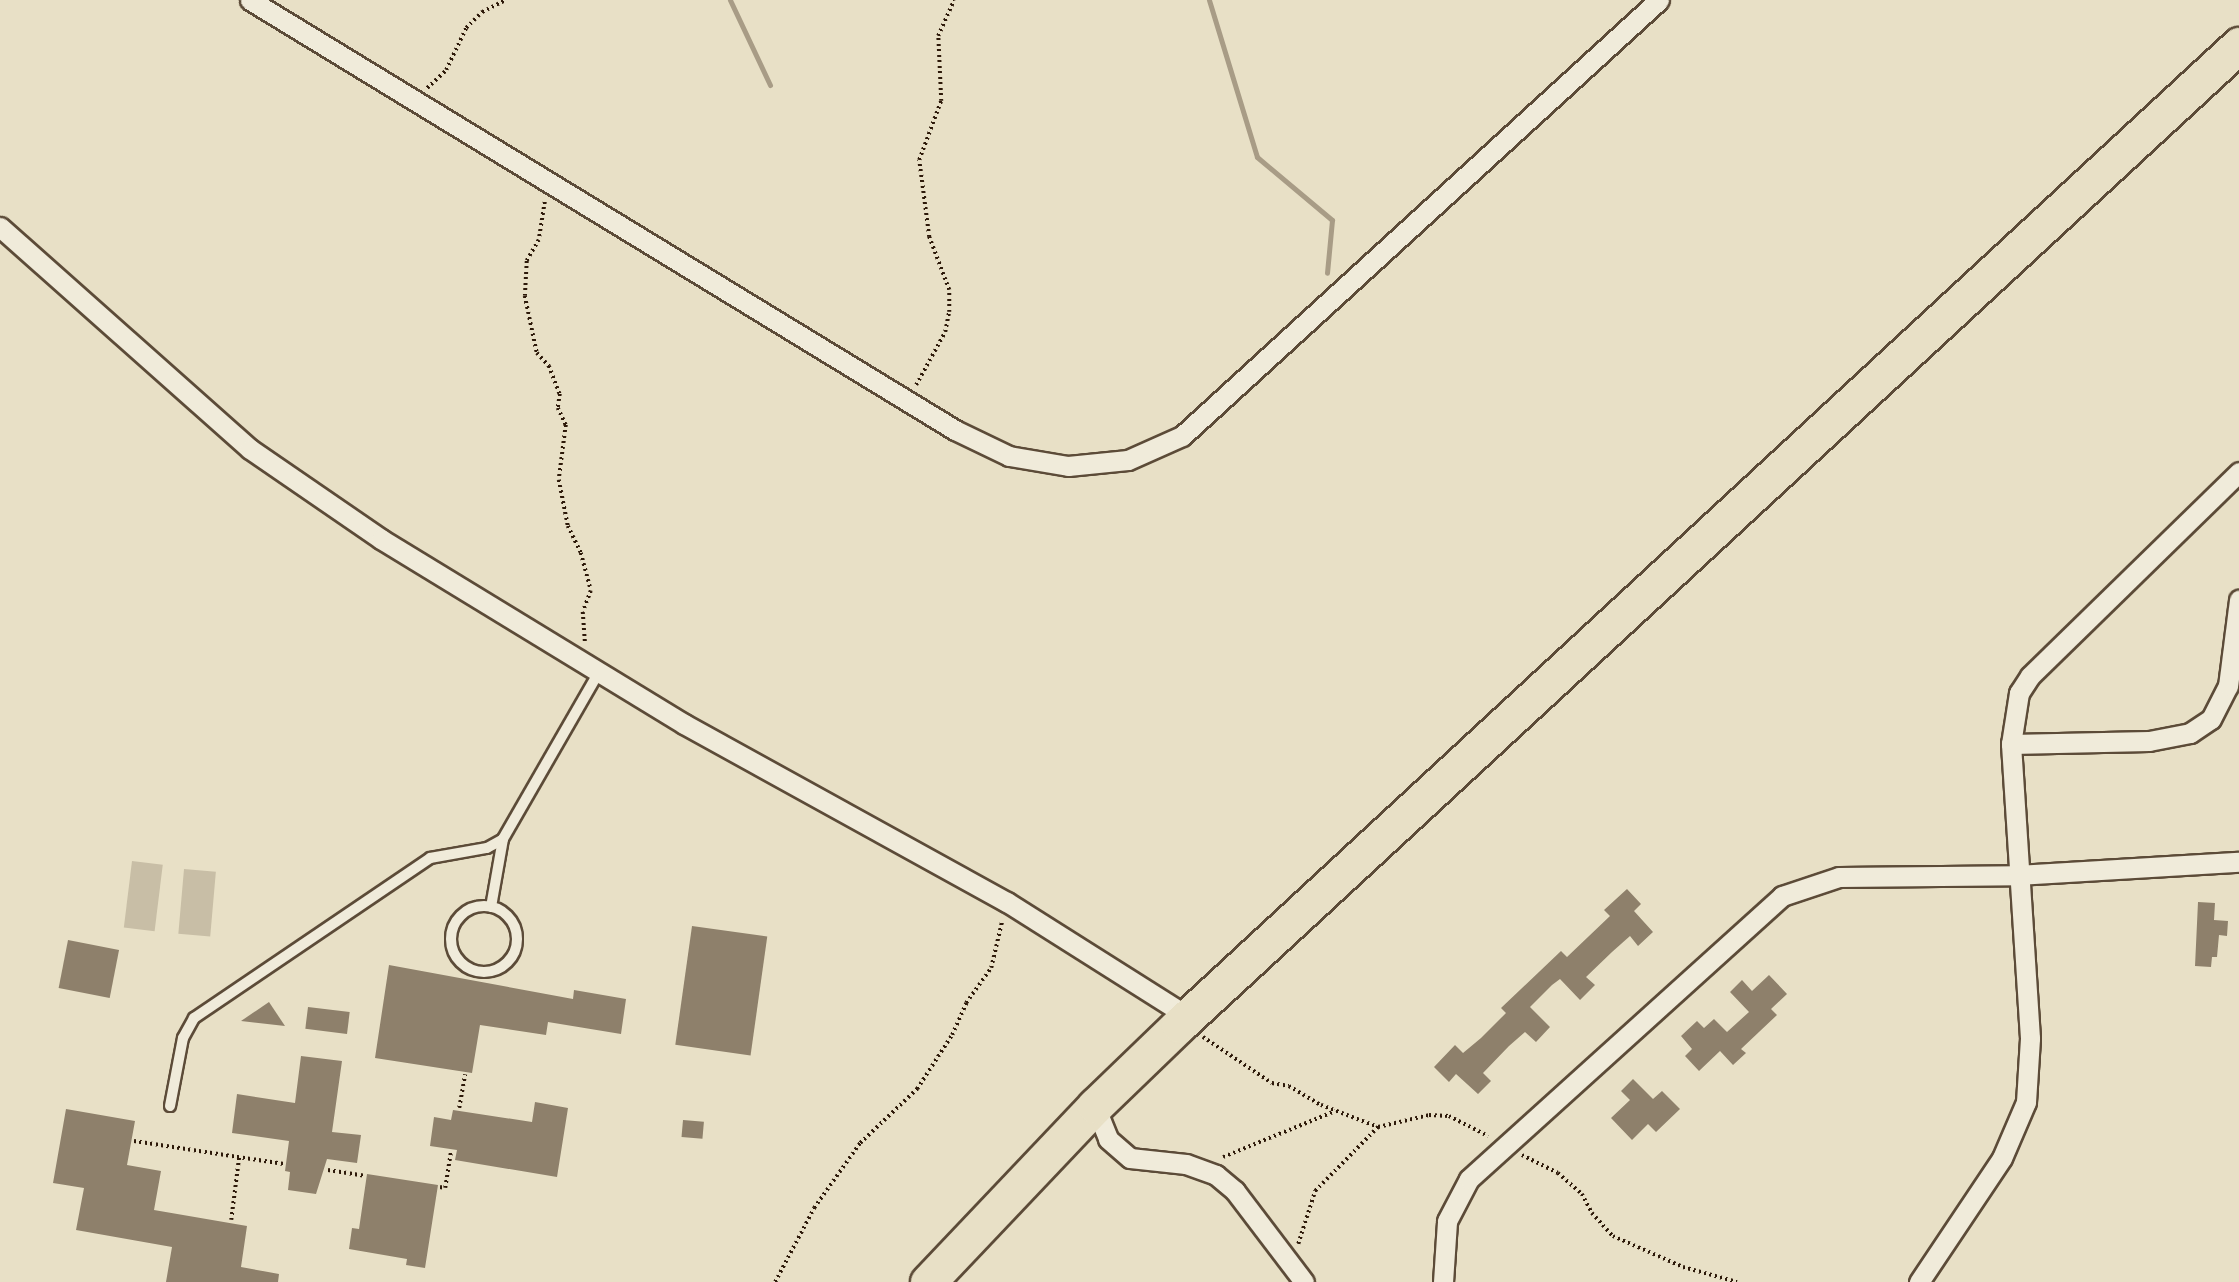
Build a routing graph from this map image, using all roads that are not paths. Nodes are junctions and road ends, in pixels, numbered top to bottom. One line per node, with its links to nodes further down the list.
1 (250, 0): 2 (street)
2 (1659, 0)
3 (2239, 45): 13 (highway)
4 (0, 227): 7 (street)
5 (2239, 472): 8 (street)
6 (2239, 600): 8 (street)
7 (599, 671): 9 (lane); 13 (street)
8 (2011, 744): 11 (street)
9 (503, 839): 12 (lane); 14 (lane)
10 (2239, 862): 11 (street)
11 (2017, 875): 18 (street); 19 (street)
12 (491, 907): 12 (lane)
13 (1184, 1021): 15 (highway)
14 (170, 1106)
15 (1095, 1107): 16 (street); 17 (highway)
16 (1301, 1276)
17 (928, 1282)
18 (1443, 1282)
19 (1919, 1282)

